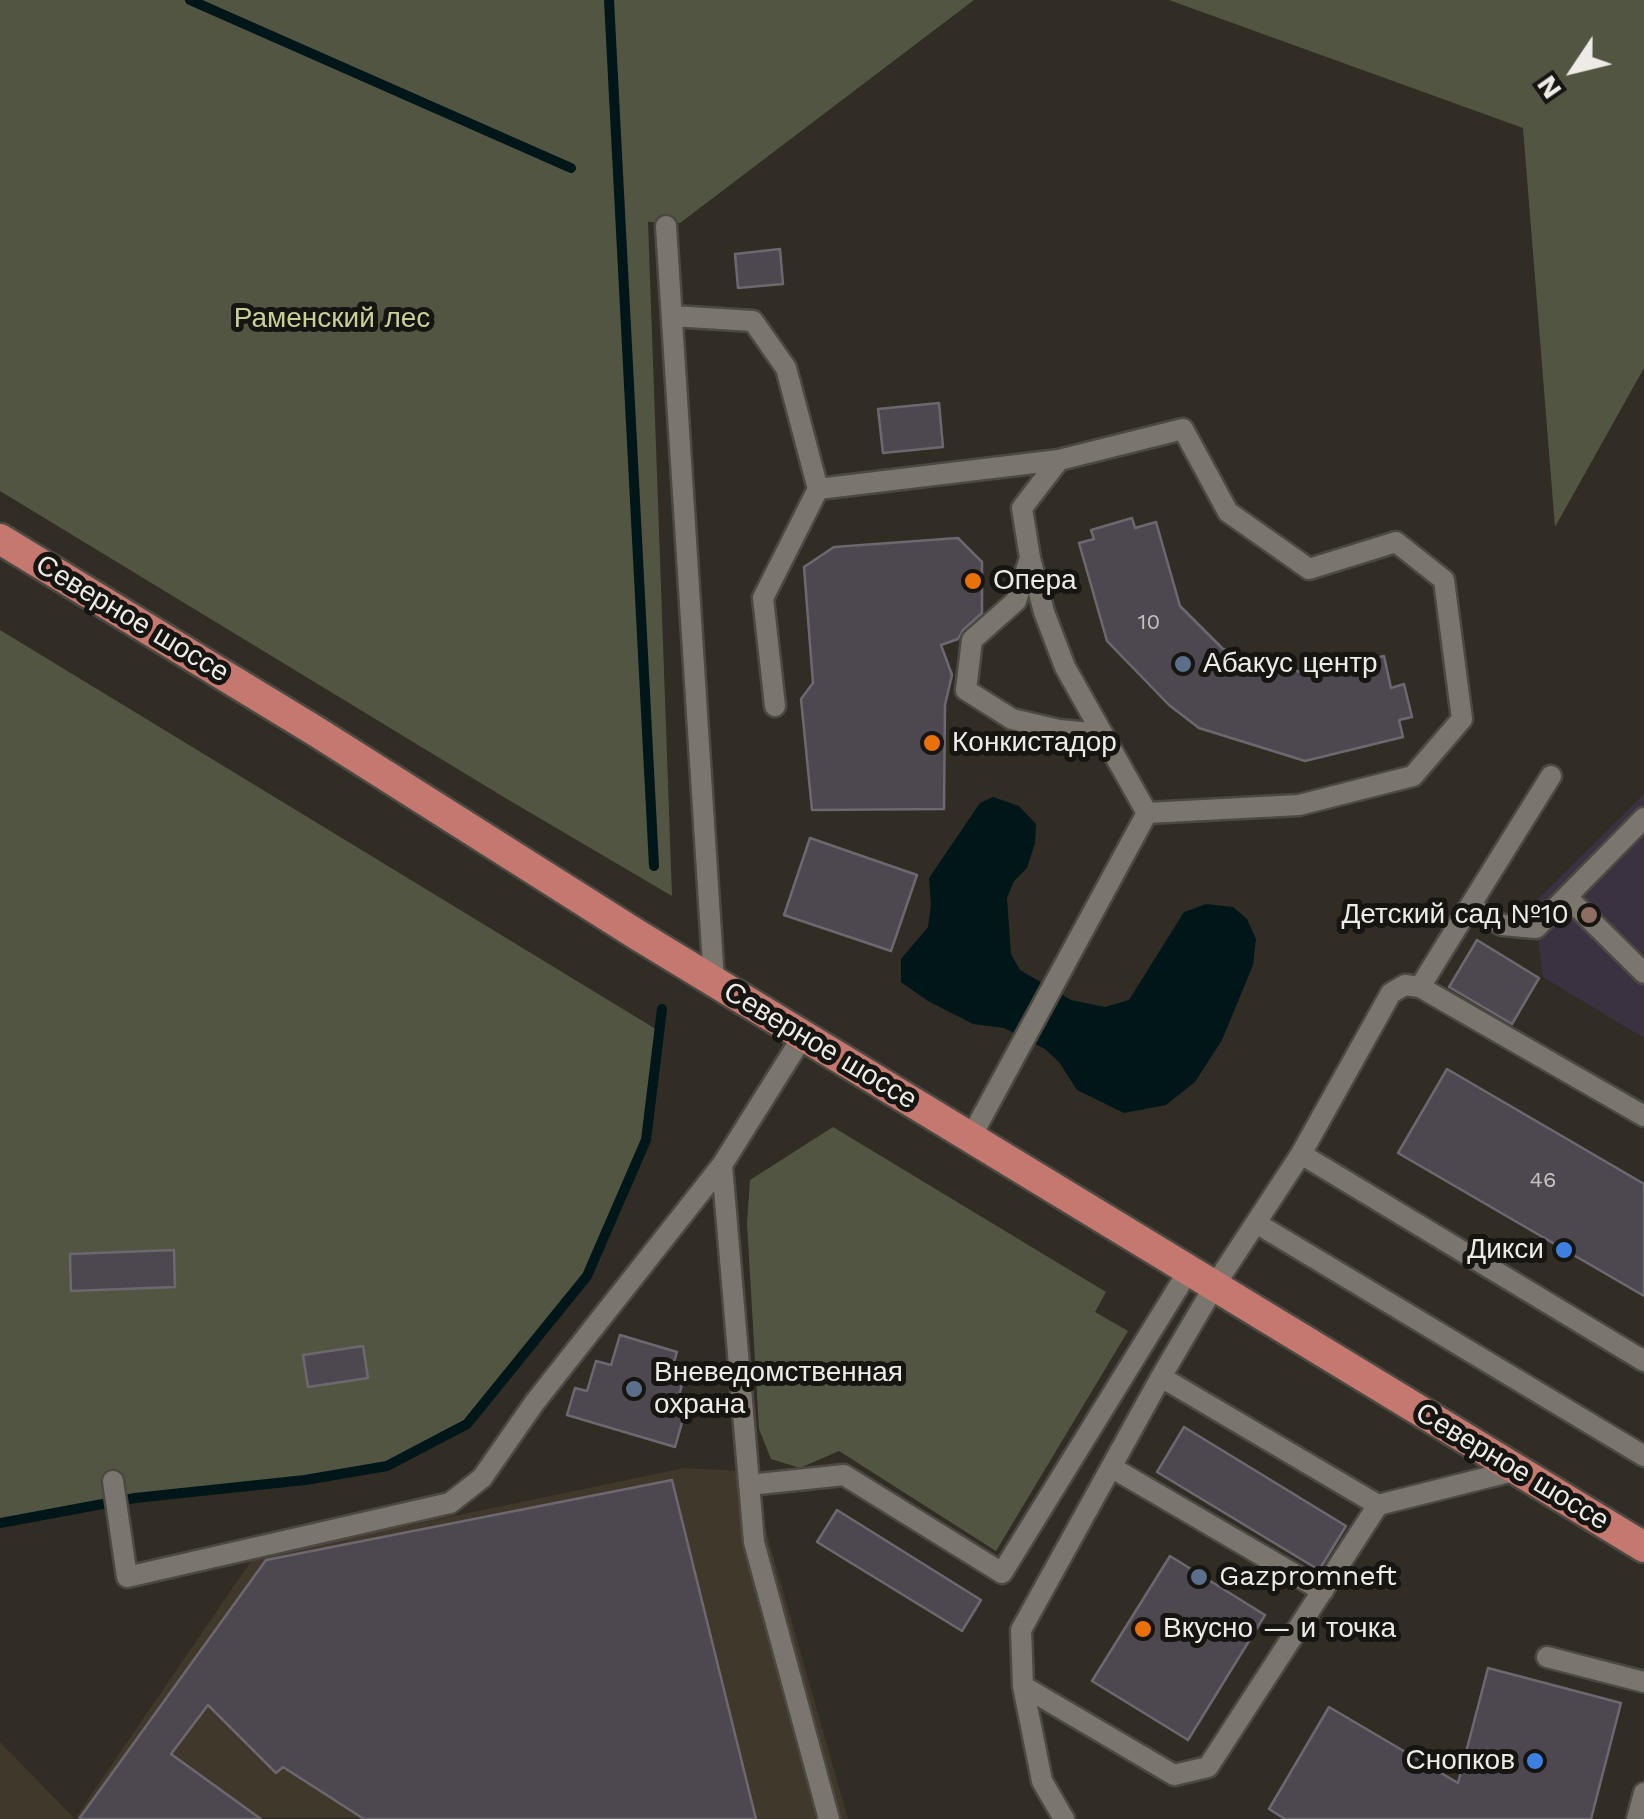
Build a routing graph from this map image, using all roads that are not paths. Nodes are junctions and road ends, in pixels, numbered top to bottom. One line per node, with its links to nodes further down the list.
1 (666, 226): 2 (lane)
2 (672, 316): 4 (lane); 15 (lane)
3 (1059, 460): 4 (lane); 6 (lane); 10 (lane)
4 (818, 489): 7 (lane)
5 (0, 539): 15 (main road, Северное шоссе)
6 (1030, 558): 8 (lane); 8 (lane)
7 (775, 706)
8 (1102, 734): 10 (lane)
9 (1550, 776): 13 (lane)
10 (1147, 813): 19 (lane)
11 (1644, 818): 12 (lane)
12 (1566, 897): 13 (lane); 14 (lane)
13 (1470, 906): 16 (lane)
14 (1644, 973)
15 (714, 981): 17 (main road, Северное шоссе)
16 (1420, 986): 18 (lane); 20 (lane)
17 (803, 1036): 19 (main road, Северное шоссе); 21 (lane)
18 (1644, 1116)
19 (971, 1137): 23 (main road, Северное шоссе)
20 (1301, 1154): 22 (lane); 24 (lane)
21 (722, 1166): 29 (lane); 30 (lane)
22 (1256, 1223): 23 (lane); 26 (lane)
23 (1202, 1277): 25 (lane); 28 (main road, Северное шоссе); 30 (lane)
24 (1644, 1361)
25 (1161, 1376): 27 (lane); 31 (lane)
26 (1644, 1456)
27 (1112, 1466): 33 (lane); 36 (lane)
28 (1517, 1470): 31 (lane); 32 (main road, Северное шоссе)
29 (113, 1482)
30 (748, 1485): 38 (lane)
31 (1378, 1505): 33 (lane)
32 (1644, 1547)
33 (1323, 1591): 36 (lane)
34 (1547, 1656): 35 (lane)
35 (1644, 1682)
36 (1023, 1686): 39 (lane)
37 (1644, 1793): 40 (lane)
38 (829, 1819)
39 (1064, 1819)
40 (1637, 1819)

